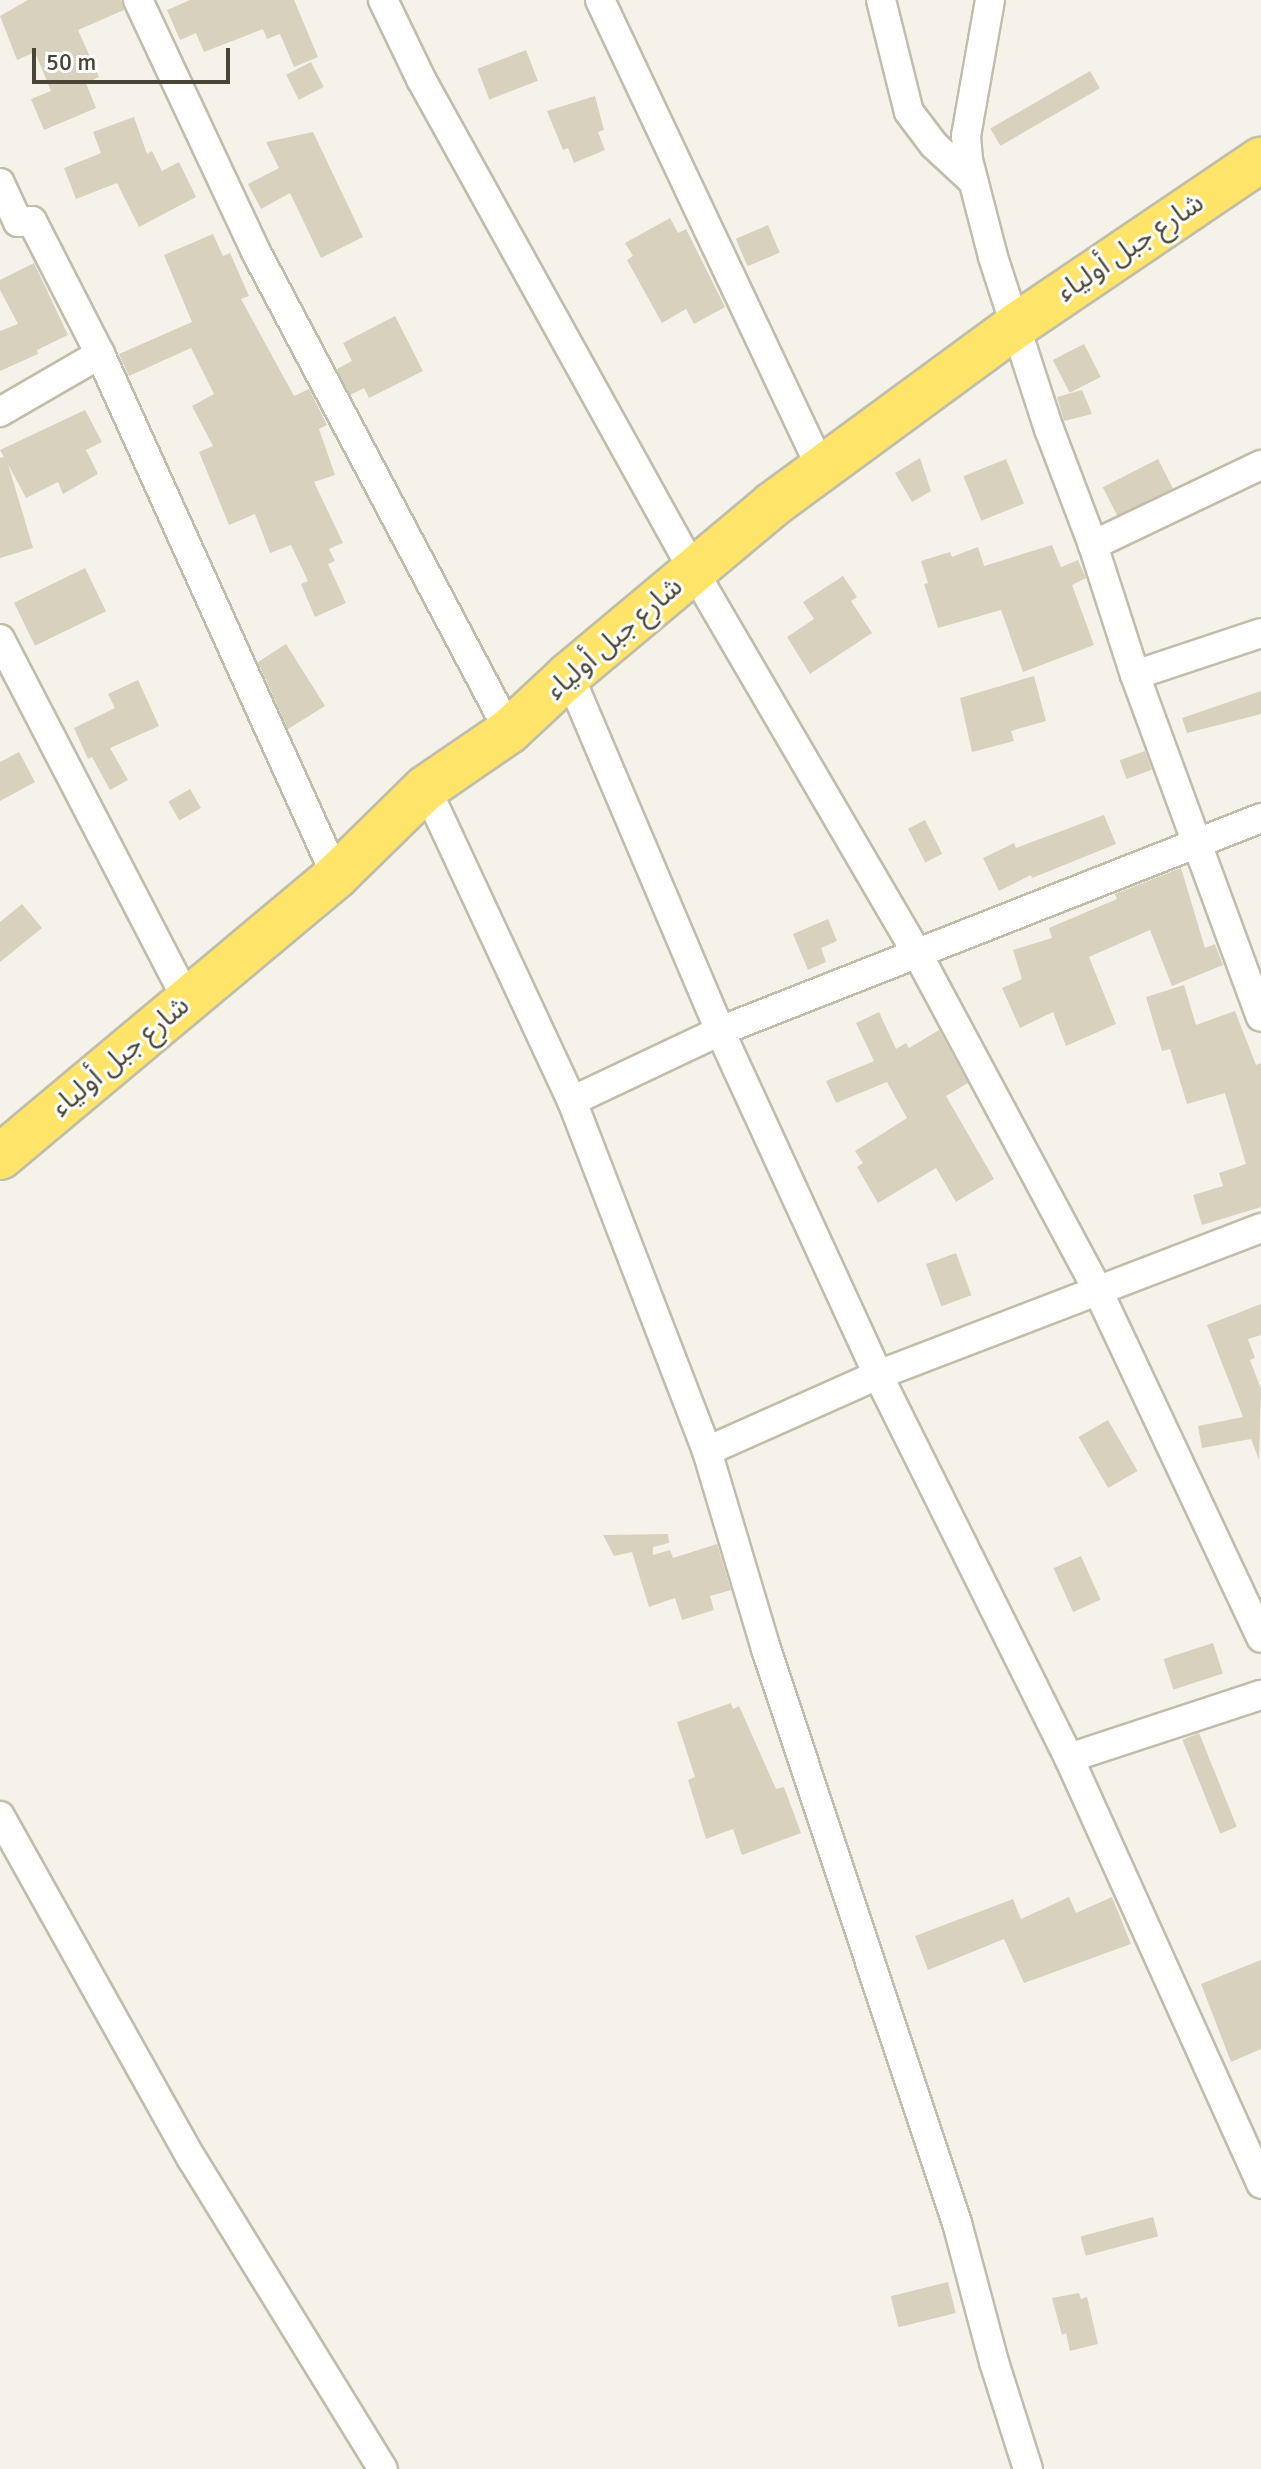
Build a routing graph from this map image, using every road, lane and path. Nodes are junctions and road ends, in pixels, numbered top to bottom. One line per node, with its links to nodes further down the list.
1 (138, 0): 20 (street)
2 (383, 0): 15 (street)
3 (600, 0): 13 (street)
4 (881, 0): 8 (street)
5 (990, 0): 8 (street)
6 (1261, 160): 9 (highway, شارع جبل أولياء)
7 (0, 183): 10 (street)
8 (974, 183): 9 (street)
9 (1017, 325): 13 (highway, شارع جبل أولياء); 14 (street)
10 (100, 354): 11 (street); 24 (street)
11 (0, 412)
12 (1261, 465): 14 (street)
13 (821, 468): 15 (highway, شارع جبل أولياء)
14 (1093, 545): 19 (street)
15 (693, 570): 18 (highway, شارع جبل أولياء); 25 (street)
16 (1261, 633): 19 (street)
17 (0, 639): 26 (street)
18 (569, 675): 20 (highway, شارع جبل أولياء); 28 (street)
19 (1135, 675): 23 (street)
20 (509, 731): 21 (highway, شارع جبل أولياء)
21 (426, 788): 24 (highway, شارع جبل أولياء); 29 (street)
22 (1261, 818): 23 (street)
23 (1195, 845): 25 (street); 27 (street)
24 (336, 876): 26 (highway, شارع جبل أولياء)
25 (916, 951): 28 (street); 32 (street)
26 (187, 1000): 30 (highway, شارع جبل أولياء)
27 (1261, 1017)
28 (720, 1031): 29 (street); 33 (street)
29 (572, 1101): 34 (street)
30 (0, 1157)
31 (1261, 1228): 32 (street)
32 (1099, 1293): 33 (street); 35 (street)
33 (878, 1375): 34 (street); 37 (street)
34 (707, 1451): 41 (street)
35 (1260, 1635)
36 (1261, 1695): 37 (street)
37 (1069, 1758): 39 (street)
38 (0, 1816): 40 (street)
39 (1261, 2184)
40 (383, 2469)
41 (1028, 2469)

